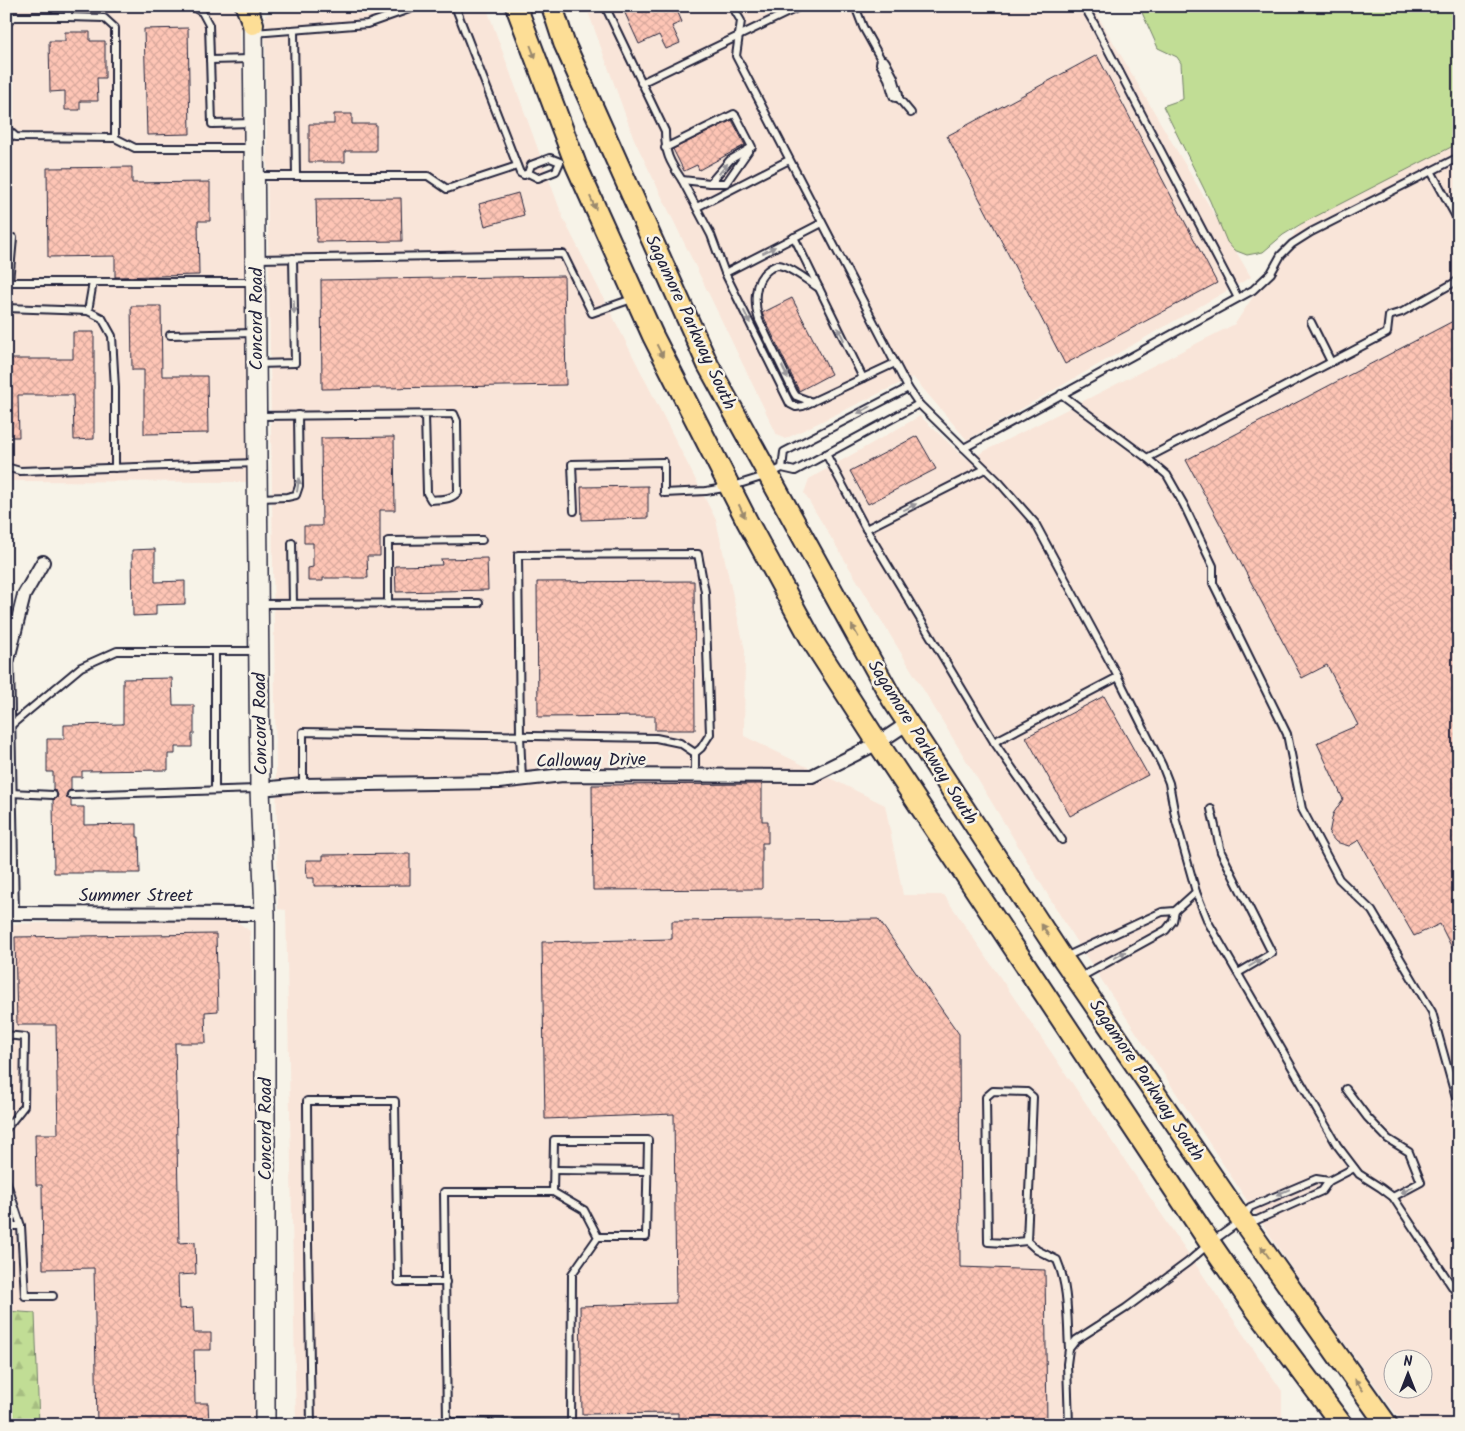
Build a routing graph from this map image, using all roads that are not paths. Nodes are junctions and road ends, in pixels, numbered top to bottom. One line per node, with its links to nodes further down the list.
1 (68, 6): 12 (lane)
2 (191, 6): 18 (lane)
3 (418, 6): 15 (lane)
4 (455, 6): 32 (lane)
5 (516, 6): 30 (main road, Sagamore Parkway South, one-way to 30)
6 (552, 6): 77 (main road, Sagamore Parkway South)
7 (605, 6): 20 (lane)
8 (732, 6): 16 (lane)
9 (801, 6): 16 (lane)
10 (855, 6): 19 (lane)
11 (1084, 6): 53 (lane)
12 (68, 17): 14 (lane); 25 (lane)
13 (253, 17): 15 (lane); 17 (street, Concord Road)
14 (6, 25)
15 (294, 30): 36 (lane)
16 (739, 35): 20 (lane); 31 (lane)
17 (254, 59): 18 (lane); 23 (street, Concord Road)
18 (210, 60): 23 (lane)
19 (883, 62): 21 (street)
20 (641, 83): 27 (lane)
21 (896, 95): 22 (lane)
22 (910, 113)
23 (255, 123): 26 (street, Concord Road)
24 (6, 128): 25 (lane)
25 (116, 138): 26 (lane)
26 (255, 148): 35 (street, Concord Road)
27 (665, 148): 28 (lane); 37 (lane)
28 (750, 148): 38 (lane, one-way to 28); 38 (lane)
29 (1459, 157): 33 (lane)
30 (566, 160): 34 (lane); 34 (lane); 52 (main road, Sagamore Parkway South, one-way to 52)
31 (789, 160): 39 (lane); 41 (lane)
32 (517, 166): 34 (lane); 36 (lane)
33 (1431, 171): 40 (lane); 53 (lane)
34 (528, 174)
35 (255, 176): 36 (lane); 45 (street, Concord Road)
36 (296, 176)
37 (682, 180): 38 (lane); 39 (lane)
38 (710, 184)
39 (696, 207): 46 (lane)
40 (1459, 222)
41 (822, 223): 42 (lane); 60 (lane)
42 (794, 237): 46 (lane, one-way to 42); 51 (lane)
43 (13, 238): 50 (lane)
44 (293, 258): 45 (lane); 52 (lane); 61 (lane, one-way to 61)
45 (256, 259): 49 (street, Concord Road)
46 (725, 273): 65 (lane, one-way to 65)
47 (1459, 280): 59 (lane)
48 (93, 282): 49 (lane); 50 (lane); 55 (lane)
49 (256, 282): 57 (street, Concord Road)
50 (7, 285)
51 (819, 288): 62 (lane, one-way to 51); 65 (lane, one-way to 65)
52 (635, 298): 78 (main road, Sagamore Parkway South, one-way to 78)
53 (1238, 298): 64 (lane)
54 (6, 308): 55 (lane)
55 (88, 310): 75 (lane)
56 (1311, 322): 59 (lane)
57 (256, 333): 58 (lane); 61 (street, Concord Road)
58 (170, 335)
59 (1331, 362): 72 (lane)
60 (895, 363): 62 (lane); 63 (lane)
61 (257, 364): 69 (street, Concord Road)
62 (863, 378): 65 (lane)
63 (908, 388): 66 (lane); 77 (lane, one-way to 77)
64 (1062, 394): 70 (lane); 72 (lane)
65 (812, 402)
66 (918, 404): 70 (lane); 71 (lane)
67 (298, 415): 68 (lane); 69 (lane); 79 (lane, one-way to 67)
68 (425, 415): 68 (lane)
69 (257, 416): 73 (street, Concord Road)
70 (964, 448): 76 (lane)
71 (826, 454): 77 (lane); 81 (lane)
72 (1147, 458): 117 (lane)
73 (257, 463): 75 (lane); 79 (street, Concord Road)
74 (6, 468): 75 (lane)
75 (115, 468)
76 (985, 469): 81 (lane, one-way to 76); 91 (lane)
77 (775, 471): 78 (lane); 92 (main road, Sagamore Parkway South, one-way to 77)
78 (730, 487): 80 (lane); 96 (main road, Sagamore Parkway South, one-way to 96)
79 (258, 498): 86 (street, Concord Road)
80 (574, 511)
81 (866, 528): 95 (lane)
82 (482, 540): 88 (lane)
83 (292, 543): 87 (lane)
84 (43, 562): 93 (street)
85 (479, 603): 88 (lane)
86 (258, 604): 87 (lane); 90 (street, Concord Road)
87 (293, 604): 88 (lane)
88 (388, 604)
89 (215, 651): 90 (lane); 93 (lane); 102 (lane)
90 (259, 651): 101 (street, Concord Road)
91 (1118, 677): 95 (lane); 108 (lane)
92 (908, 723): 96 (street, Calloway Drive); 112 (main road, Sagamore Parkway South, one-way to 92)
93 (8, 728): 103 (street)
94 (520, 736): 97 (lane); 97 (lane); 99 (lane); 100 (lane)
95 (994, 742): 107 (lane)
96 (878, 743): 98 (street, Calloway Drive); 131 (main road, Sagamore Parkway South)
97 (695, 753): 98 (lane)
98 (695, 776): 99 (street, Calloway Drive)
99 (522, 779): 100 (street, Calloway Drive)
100 (303, 785): 101 (street, Calloway Drive)
101 (260, 789): 102 (lane); 111 (street, Concord Road)
102 (215, 790): 105 (lane)
103 (10, 793): 104 (lane); 110 (street)
104 (53, 795)
105 (71, 795)
106 (1211, 809): 113 (lane, one-way to 106)
107 (1062, 840)
108 (1196, 892): 109 (lane); 113 (lane)
109 (1175, 910): 112 (lane); 114 (lane, one-way to 109)
110 (9, 912): 111 (street, Summer Street)
111 (266, 914): 138 (street, Concord Road)
112 (1063, 958): 114 (main road, Sagamore Parkway South)
113 (1238, 973): 119 (lane)
114 (1077, 979): 126 (main road, Sagamore Parkway South)
115 (6, 1035): 118 (lane)
116 (1346, 1089): 125 (lane, one-way to 125)
117 (1459, 1109)
118 (6, 1129)
119 (1354, 1168): 123 (lane); 125 (lane)
120 (554, 1170): 121 (lane); 121 (lane); 124 (lane)
121 (648, 1171): 129 (lane)
122 (6, 1180): 128 (lane)
123 (1329, 1181): 126 (lane); 126 (lane, one-way to 126)
124 (553, 1192): 129 (lane); 132 (lane)
125 (1393, 1197): 134 (lane)
126 (1242, 1220): 131 (lane); 143 (main road, Sagamore Parkway South, one-way to 126)
127 (6, 1226): 128 (lane)
128 (21, 1226): 133 (lane)
129 (598, 1237): 140 (lane)
130 (1027, 1242): 130 (lane); 135 (lane)
131 (1210, 1243): 135 (lane); 142 (main road, Sagamore Parkway South)
132 (446, 1282): 137 (lane); 139 (lane)
133 (53, 1296)
134 (1459, 1297)
135 (1069, 1349): 141 (lane)
136 (400, 1423): 137 (lane)
137 (447, 1424): 140 (lane)
138 (265, 1425)
139 (311, 1425)
140 (572, 1425)
141 (1069, 1425)
142 (1342, 1425)
143 (1387, 1425)

